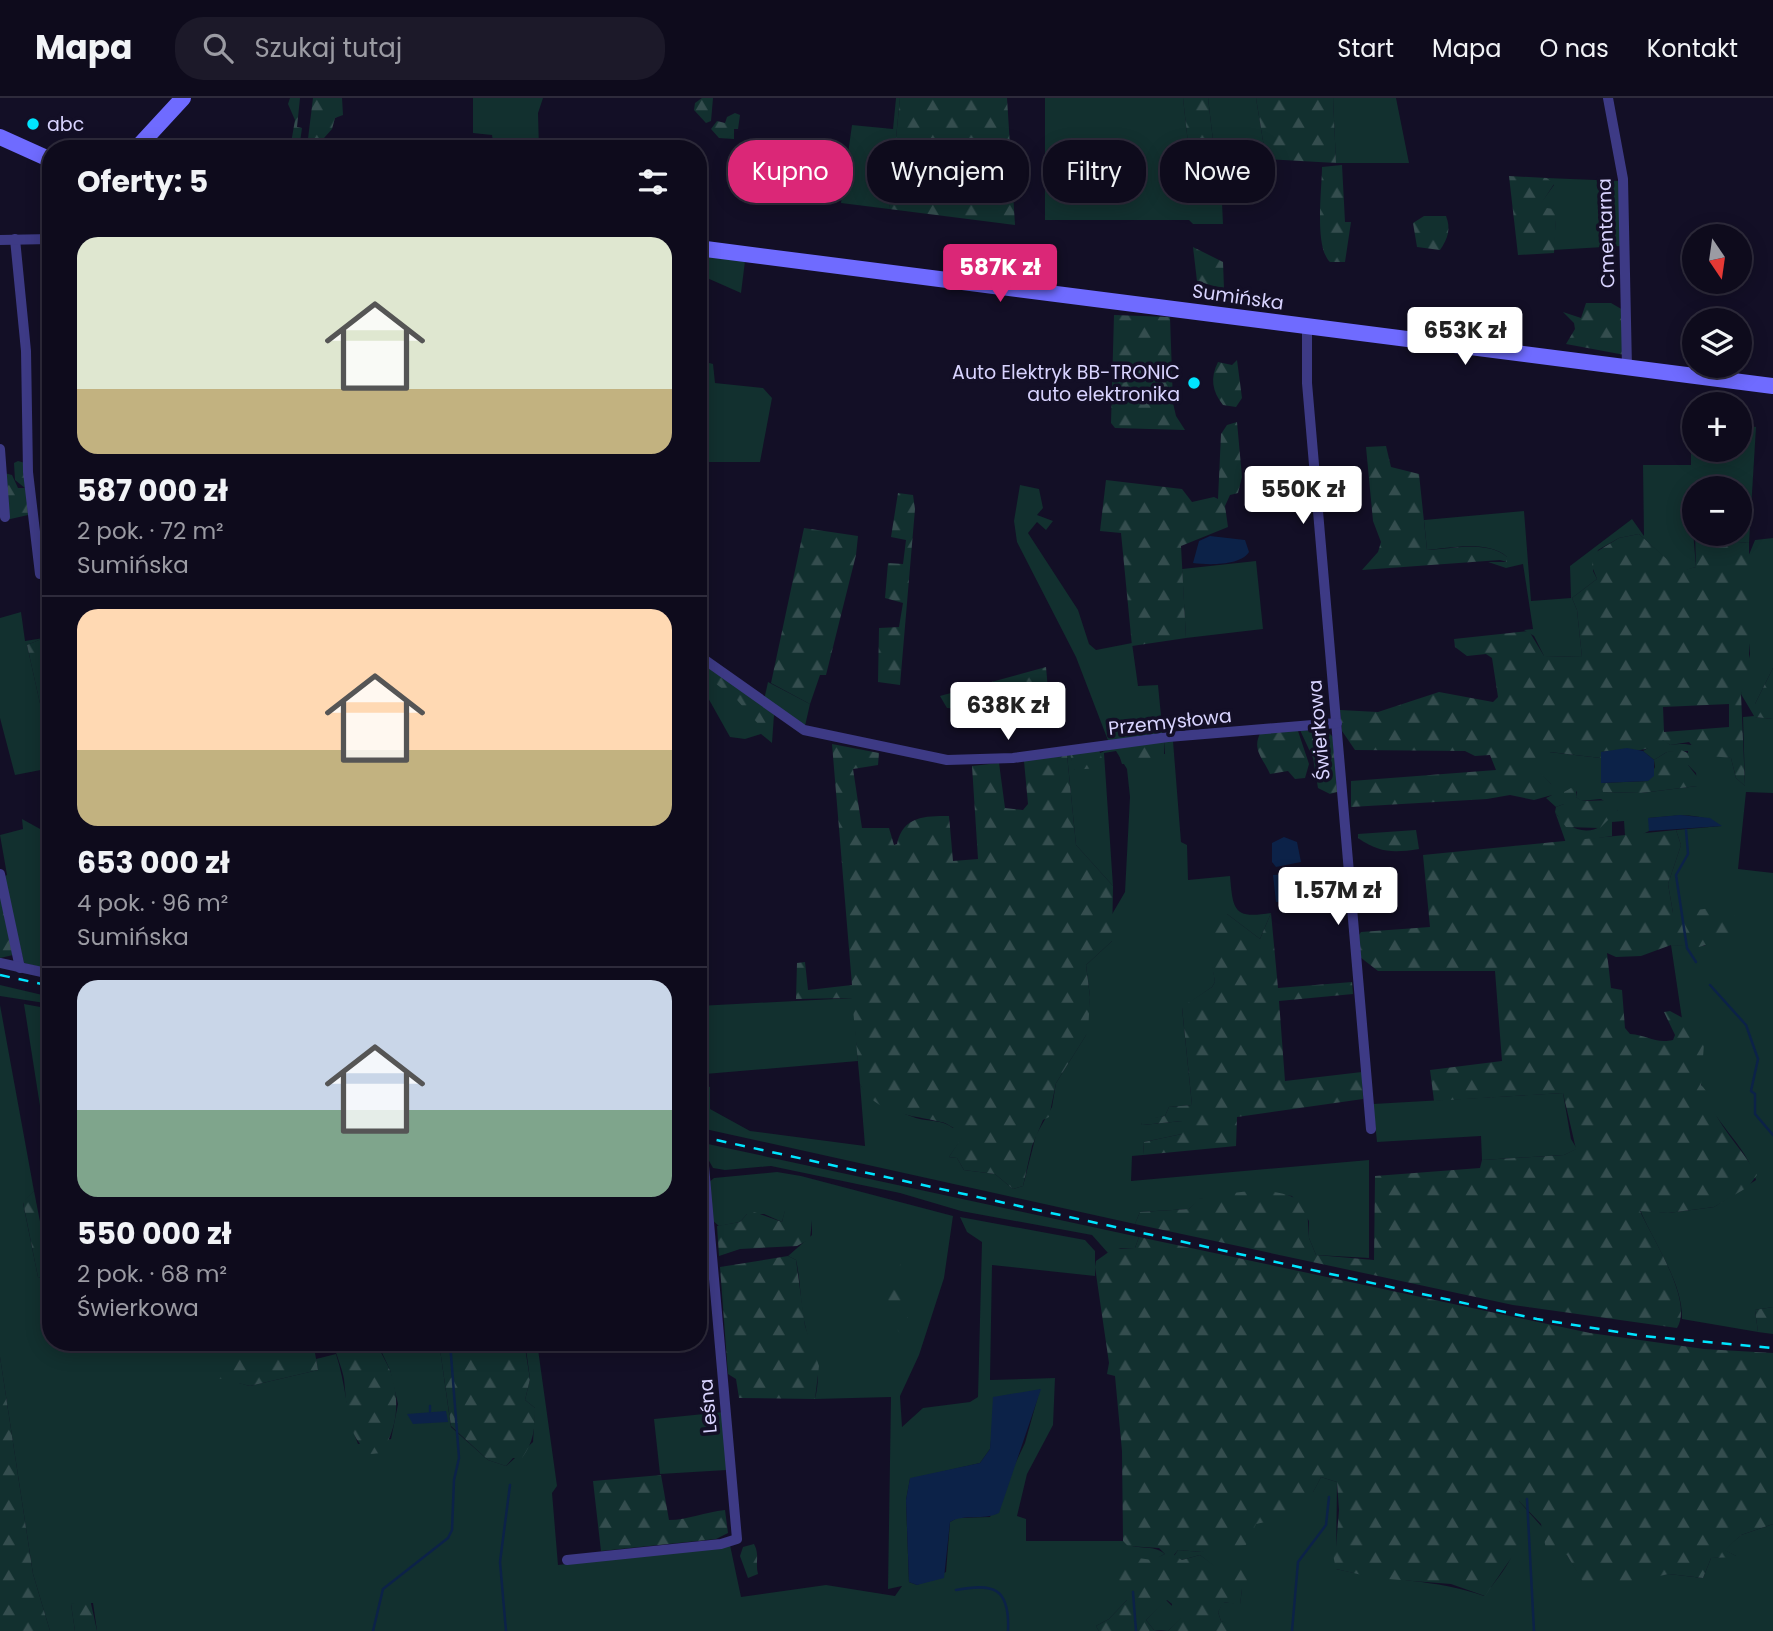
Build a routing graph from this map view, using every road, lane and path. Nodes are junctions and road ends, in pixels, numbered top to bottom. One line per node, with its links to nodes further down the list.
1 (183, 98): 4 (street)
2 (1608, 98): 11 (street, Cmentarna)
3 (0, 137): 5 (street)
4 (144, 140)
5 (42, 156)
6 (15, 239): 7 (street); 8 (street); 15 (street)
7 (42, 239)
8 (0, 240)
9 (707, 249): 10 (street, Sumińska)
10 (1307, 328): 11 (street, Sumińska); 17 (street, Świerkowa)
11 (1627, 368): 12 (street, Sumińska)
12 (1773, 386)
13 (0, 449): 14 (street)
14 (5, 517)
15 (40, 574)
16 (707, 661): 17 (street, Przemysłowa)
17 (1336, 723): 22 (street, Świerkowa)
18 (0, 874): 20 (street)
19 (0, 963): 20 (street)
20 (20, 968): 21 (street)
21 (42, 972)
22 (1371, 1129)
23 (707, 1200): 24 (street, Leśna)
24 (567, 1560)

